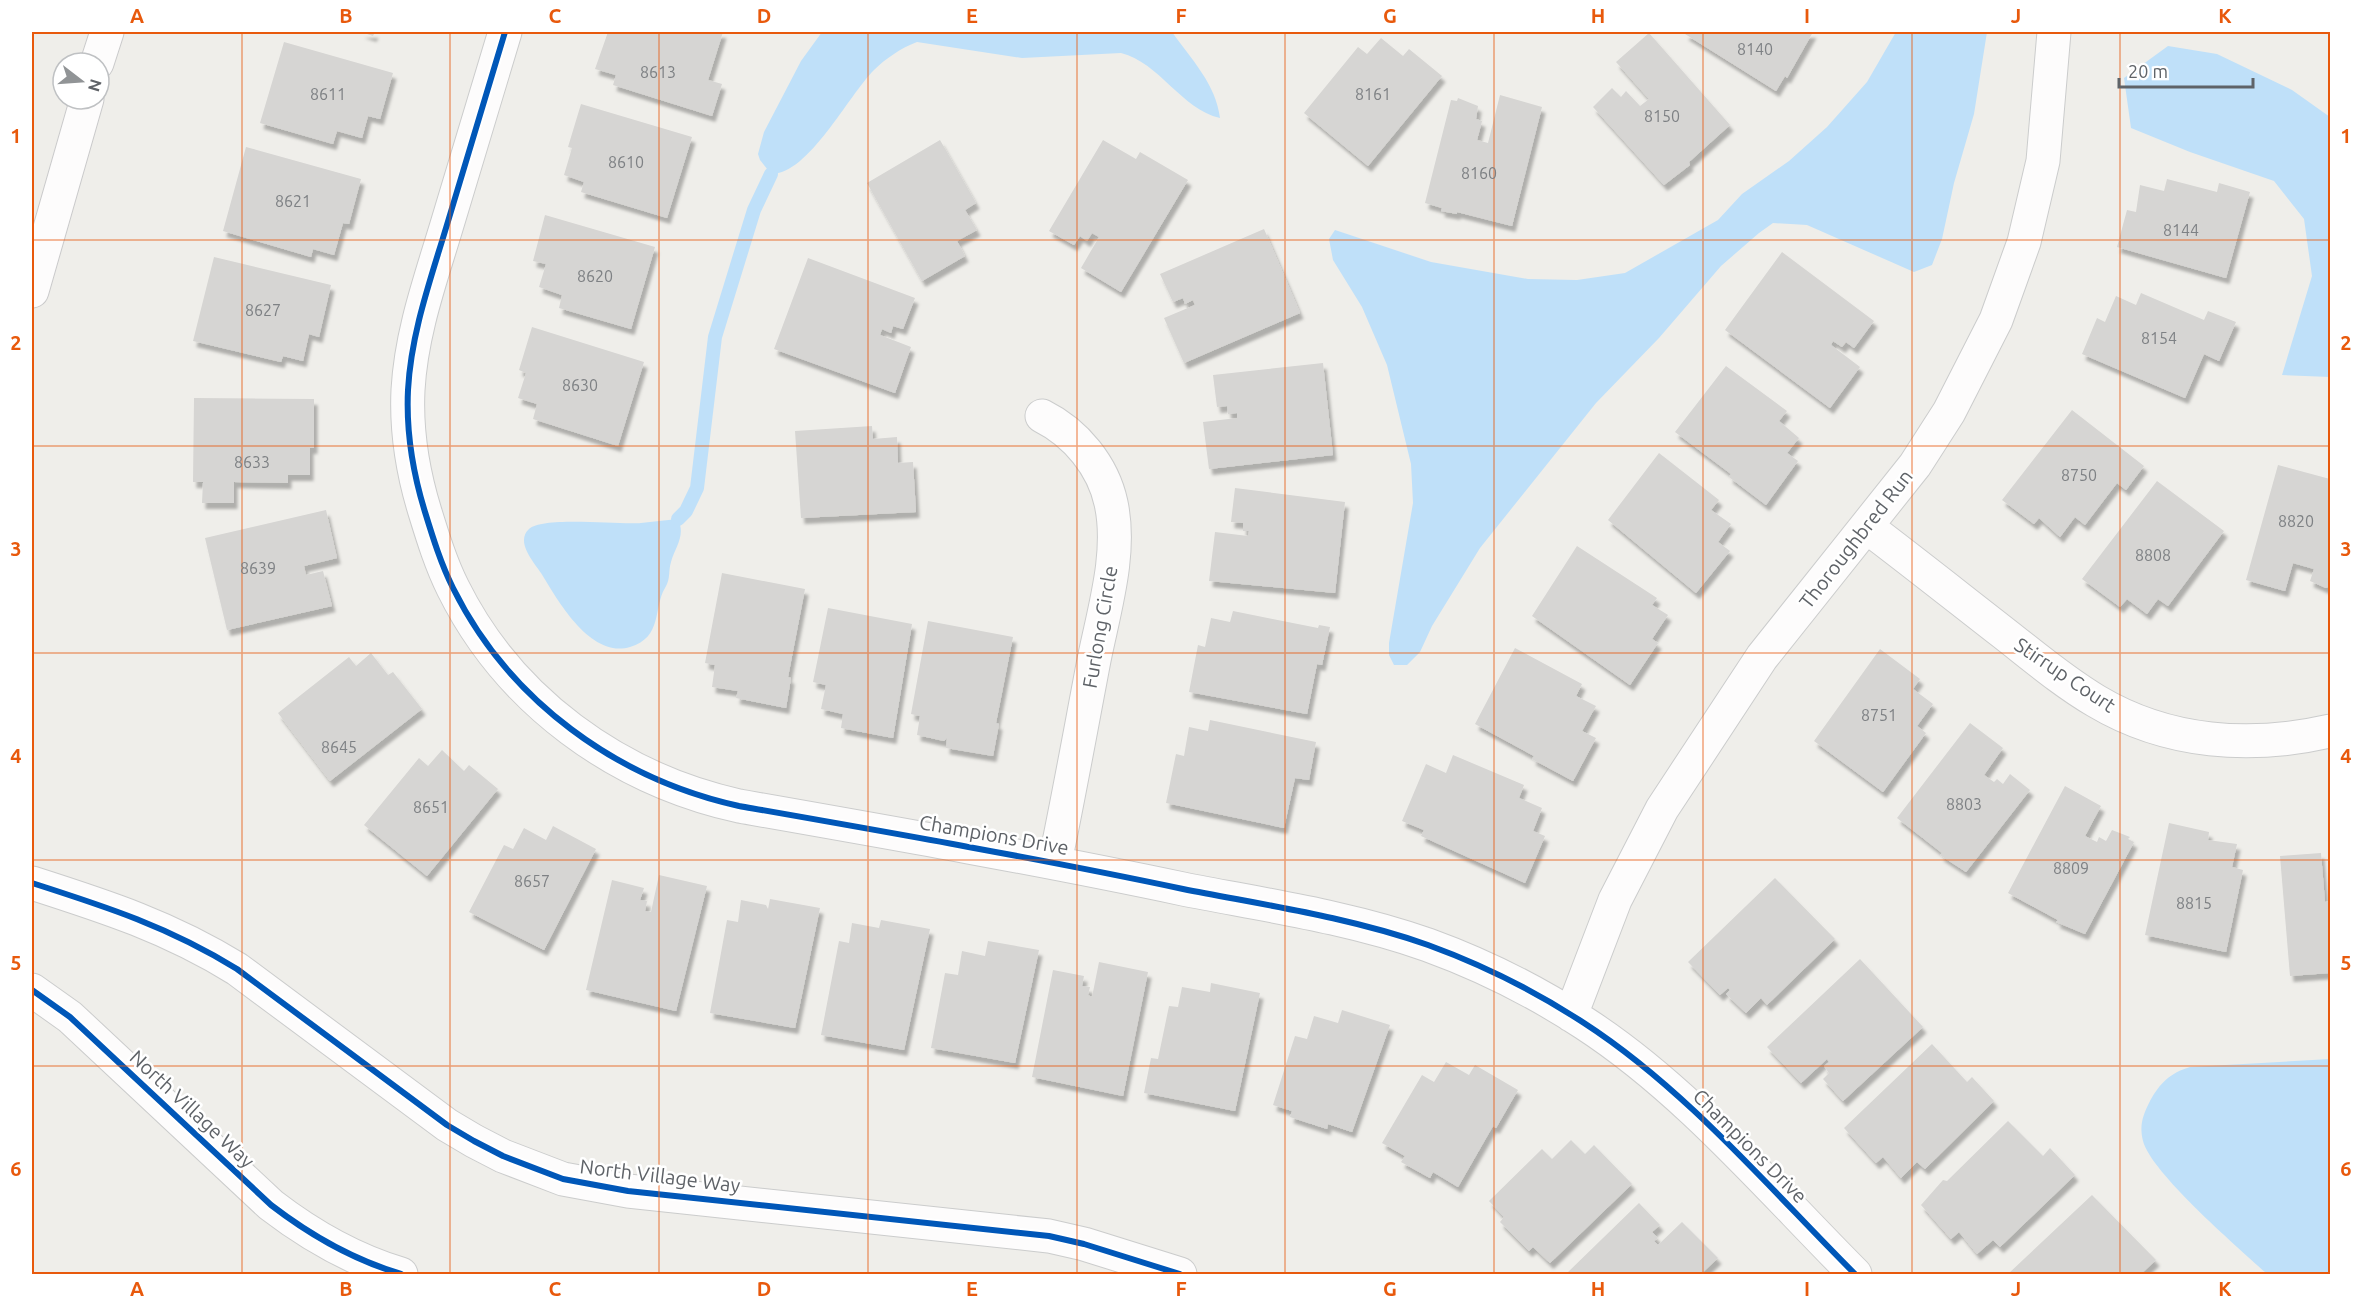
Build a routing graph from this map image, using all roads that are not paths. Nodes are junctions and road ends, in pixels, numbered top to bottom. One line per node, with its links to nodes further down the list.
1 (106, 32): 4 (street)
2 (506, 32): 10 (street, Champions Drive)
3 (2054, 32): 8 (street, Thoroughbred Run)
4 (101, 51)
5 (84, 111): 6 (street)
6 (32, 291)
7 (1042, 416): 10 (street, Furlong Circle)
8 (1868, 527): 9 (street, Stirrup Court); 13 (street, Thoroughbred Run)
9 (2331, 731)
10 (1055, 862): 13 (street, Champions Drive)
11 (32, 883): 15 (street, North Village Way)
12 (32, 990): 14 (street, North Village Way)
13 (1571, 1015): 16 (street, Champions Drive)
14 (401, 1275)
15 (1180, 1275)
16 (1855, 1275)

